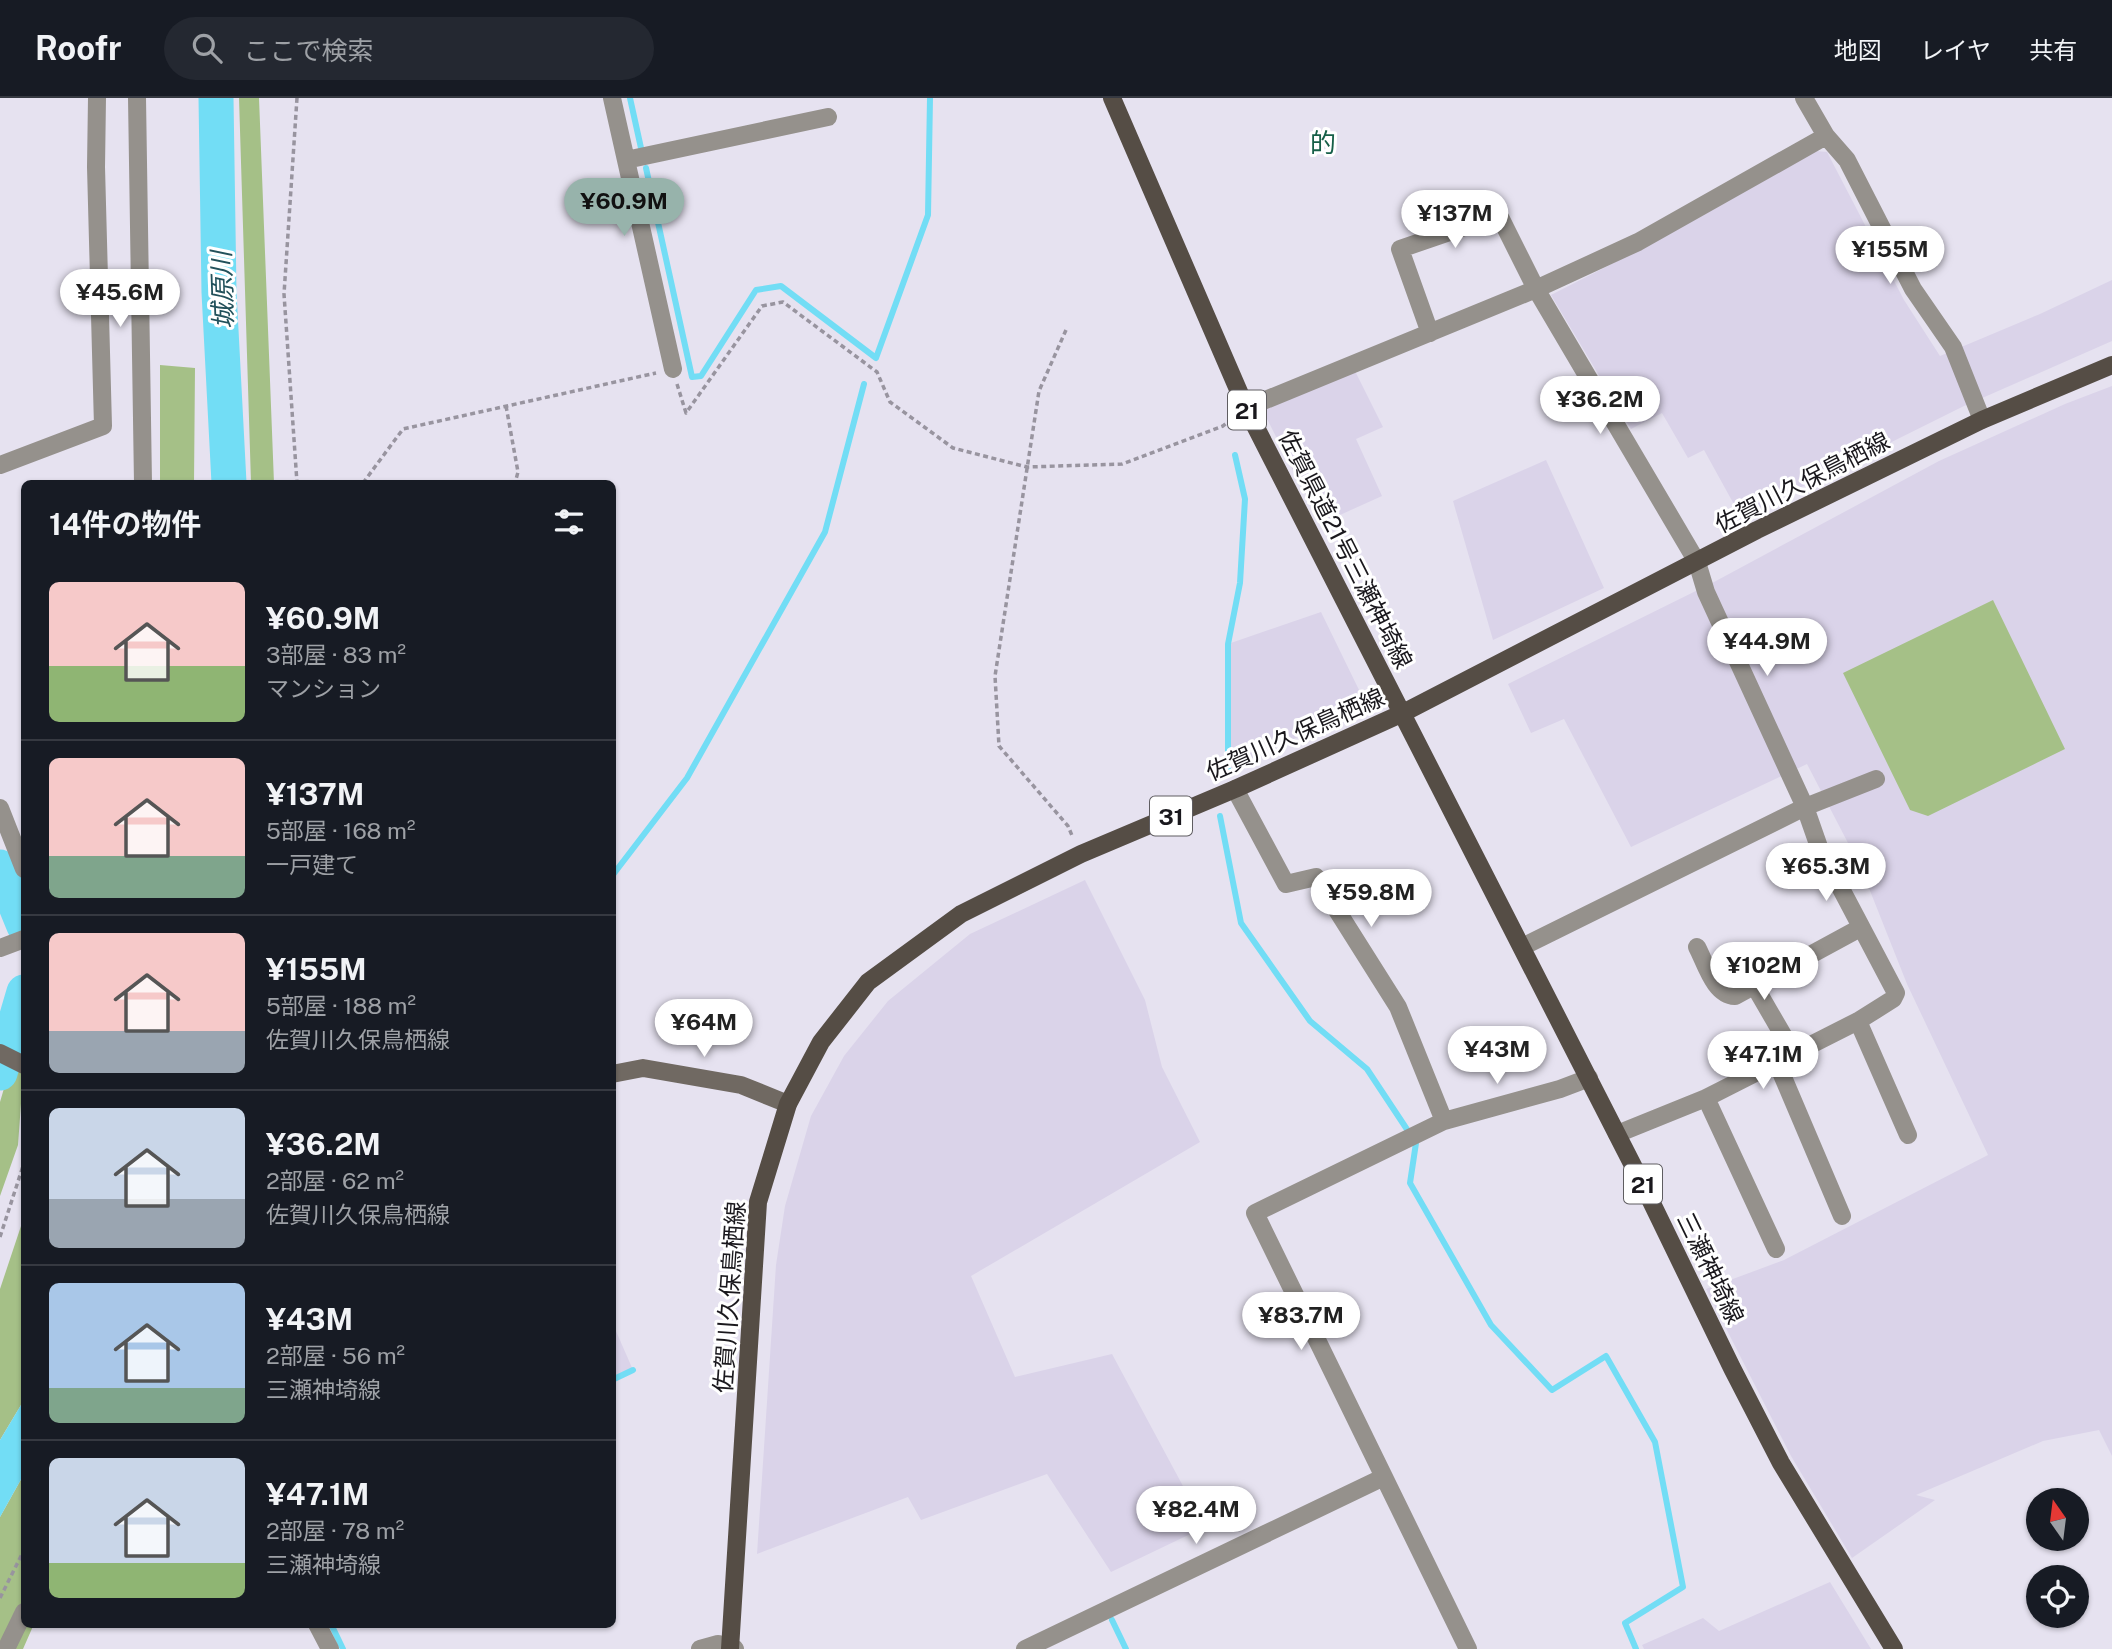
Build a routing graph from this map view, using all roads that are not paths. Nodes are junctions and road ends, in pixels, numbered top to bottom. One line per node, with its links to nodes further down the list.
1 (97, 98): 15 (street)
2 (137, 98): 16 (street)
3 (612, 98): 8 (street)
4 (1112, 98): 13 (main road, 佐賀県道21号三瀬神埼線 / 21)
5 (1804, 98): 7 (street)
6 (828, 117): 8 (street)
7 (1826, 136): 9 (street); 14 (street)
8 (626, 160): 12 (street)
9 (1536, 289): 10 (street); 10 (street); 17 (street)
10 (1430, 333): 13 (street)
11 (2112, 365): 14 (main road, 佐賀川久保鳥栖線 / 31)
12 (673, 369)
13 (1246, 408): 18 (main road, 佐賀県道21号三瀬神埼線 / 21)
14 (1982, 420): 17 (main road, 佐賀川久保鳥栖線 / 31)
15 (0, 465)
16 (143, 480)
17 (1697, 562): 18 (main road, 佐賀川久保鳥栖線 / 31); 21 (street)
18 (1403, 713): 20 (main road, 佐賀川久保鳥栖線 / 31); 25 (main road, 三瀬神埼線 / 21)
19 (1876, 779): 21 (street)
20 (1235, 789): 36 (main road, 佐賀川久保鳥栖線 / 31); 37 (street)
21 (1805, 807): 24 (street); 25 (street)
22 (0, 808): 23 (street)
23 (21, 861)
24 (1860, 928): 27 (street); 28 (street)
25 (1522, 947): 34 (main road, 三瀬神埼線 / 21)
26 (1697, 947): 27 (street)
27 (1754, 985): 30 (street)
28 (1858, 1021): 30 (street); 39 (street)
29 (0, 1053): 32 (street)
30 (1794, 1054): 31 (street)
31 (1777, 1063): 35 (street); 40 (street)
32 (21, 1064)
33 (616, 1073): 36 (street)
34 (1589, 1078): 37 (street); 38 (main road, 三瀬神埼線 / 21)
35 (1706, 1098): 38 (street); 41 (street)
36 (788, 1104): 45 (main road, 佐賀川久保鳥栖線 / 31)
37 (1444, 1121): 42 (street)
38 (1617, 1134): 51 (main road, 三瀬神埼線 / 21)
39 (1908, 1135)
40 (1842, 1216)
41 (1776, 1249)
42 (1384, 1477): 49 (street); 50 (street)
43 (21, 1618): 46 (street)
44 (319, 1628): 47 (street)
45 (732, 1648): 48 (street)
46 (6, 1649)
47 (330, 1649)
48 (700, 1649)
49 (1025, 1649)
50 (1468, 1649)
51 (1894, 1649)

